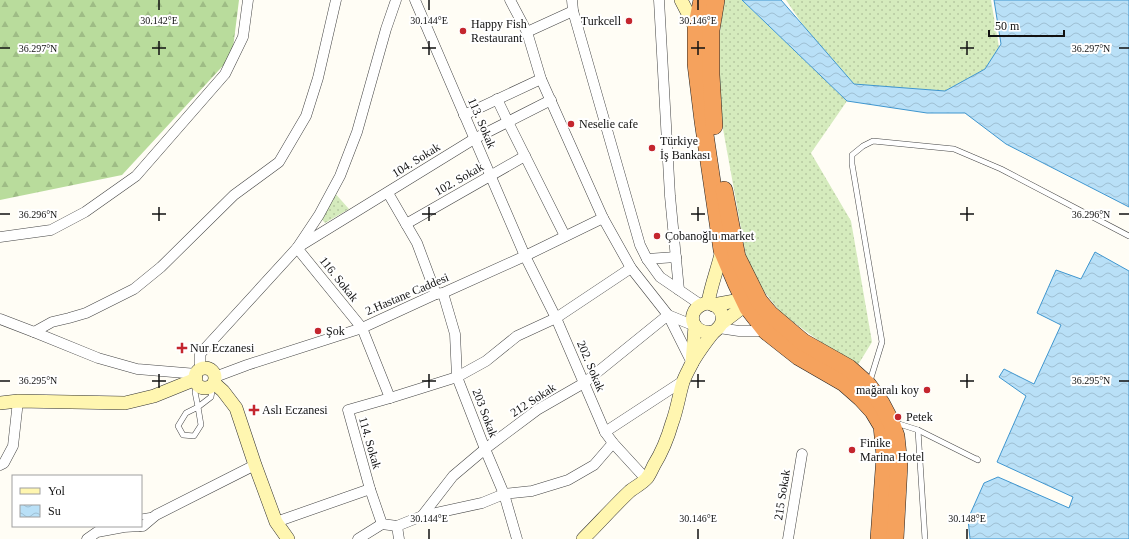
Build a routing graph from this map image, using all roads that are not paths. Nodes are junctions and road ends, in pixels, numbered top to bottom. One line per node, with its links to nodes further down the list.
1 (248, 0): 27 (street)
2 (336, 0): 45 (street)
3 (396, 0): 28 (street)
4 (415, 0): 17 (street, 113. Sokak)
5 (510, 0): 13 (street)
6 (572, 0): 11 (street)
7 (659, 0): 31 (street)
8 (681, 0): 12 (street)
9 (702, 0): 12 (highway)
10 (716, 0): 12 (highway)
11 (573, 11): 13 (street); 32 (street)
12 (704, 30): 29 (highway); 36 (highway)
13 (527, 32): 14 (street)
14 (541, 78): 15 (street); 16 (street)
15 (497, 99): 17 (street); 18 (street)
16 (551, 100): 18 (street, 104. Sokak); 23 (street)
17 (464, 115): 19 (street, 113. Sokak)
18 (508, 122): 19 (street, 104. Sokak); 20 (street)
19 (474, 139): 21 (street, 113. Sokak); 22 (street, 104. Sokak)
20 (525, 156): 21 (street, 102. Sokak); 25 (street)
21 (490, 176): 24 (street, 102. Sokak); 30 (street, 113. Sokak)
22 (388, 193): 24 (street, 203 Sokak); 28 (street, 104. Sokak)
23 (603, 218): 25 (street, 2.Hastane Caddesi); 33 (street)
24 (406, 224): 35 (street, 203 Sokak)
25 (565, 236): 30 (street, 2.Hastane Caddesi)
26 (1129, 236): 53 (lane)
27 (0, 237)
28 (297, 248): 42 (street, 116. Sokak); 48 (street)
29 (722, 250): 36 (highway); 37 (street)
30 (525, 256): 35 (street, 2.Hastane Caddesi); 39 (street, 202. Sokak)
31 (676, 257): 32 (street); 34 (street)
32 (647, 259): 34 (street)
33 (631, 268): 38 (street); 39 (street, 114. Sokak)
34 (680, 290): 37 (street)
35 (440, 293): 42 (street, 2.Hastane Caddesi); 49 (street, 203 Sokak)
36 (749, 300): 37 (street); 43 (street); 44 (highway); 47 (highway)
37 (707, 304): 41 (street); 43 (street)
38 (668, 316): 41 (street); 46 (street); 52 (street, 212 Sokak)
39 (556, 318): 49 (street, 114. Sokak); 52 (street, 202. Sokak)
40 (0, 319): 45 (street)
41 (695, 326): 43 (street); 46 (street)
42 (362, 328): 51 (street, 2.Hastane Caddesi); 54 (street, 116. Sokak)
43 (718, 328): 44 (street); 46 (street)
44 (766, 331): 47 (highway)
45 (34, 332): 48 (street)
46 (692, 363): 50 (street)
47 (847, 376): 53 (highway)
48 (198, 377): 51 (street); 51 (street); 55 (street); 57 (lane)
49 (457, 377): 54 (street, 114. Sokak); 62 (street, 203 Sokak)
50 (683, 381): 60 (street); 67 (street)
51 (214, 382): 57 (lane); 66 (street)
52 (584, 383): 60 (street, 202. Sokak); 62 (street, 212 Sokak)
53 (865, 392): 58 (highway); 85 (highway)
54 (390, 398): 68 (street, 114. Sokak)
55 (18, 401): 56 (street); 65 (street)
56 (0, 403)
57 (198, 407): 57 (lane)
58 (891, 422): 59 (lane); 86 (highway)
59 (918, 430): 64 (lane); 87 (lane)
60 (605, 432): 61 (street, 202. Sokak)
61 (613, 443): 67 (street, 202. Sokak); 69 (street)
62 (485, 449): 69 (street, 203 Sokak); 71 (street, 212 Sokak)
63 (802, 454): 84 (street, 215 Sokak)
64 (977, 459)
65 (0, 465)
66 (255, 466): 70 (street); 73 (street)
67 (646, 479): 83 (street)
68 (370, 489): 73 (street); 74 (street, 114. Sokak)
69 (504, 494): 71 (street); 82 (street, 203 Sokak)
70 (156, 515): 72 (lane); 75 (street)
71 (422, 516): 76 (street)
72 (142, 517)
73 (276, 522): 79 (street)
74 (382, 524): 76 (street); 80 (street)
75 (142, 526)
76 (397, 526): 81 (street)
77 (124, 527): 78 (street)
78 (87, 539)
79 (288, 539)
80 (358, 539)
81 (399, 539)
82 (517, 539)
83 (583, 539)
84 (788, 539)
85 (879, 539)
86 (895, 539)
87 (925, 539)

